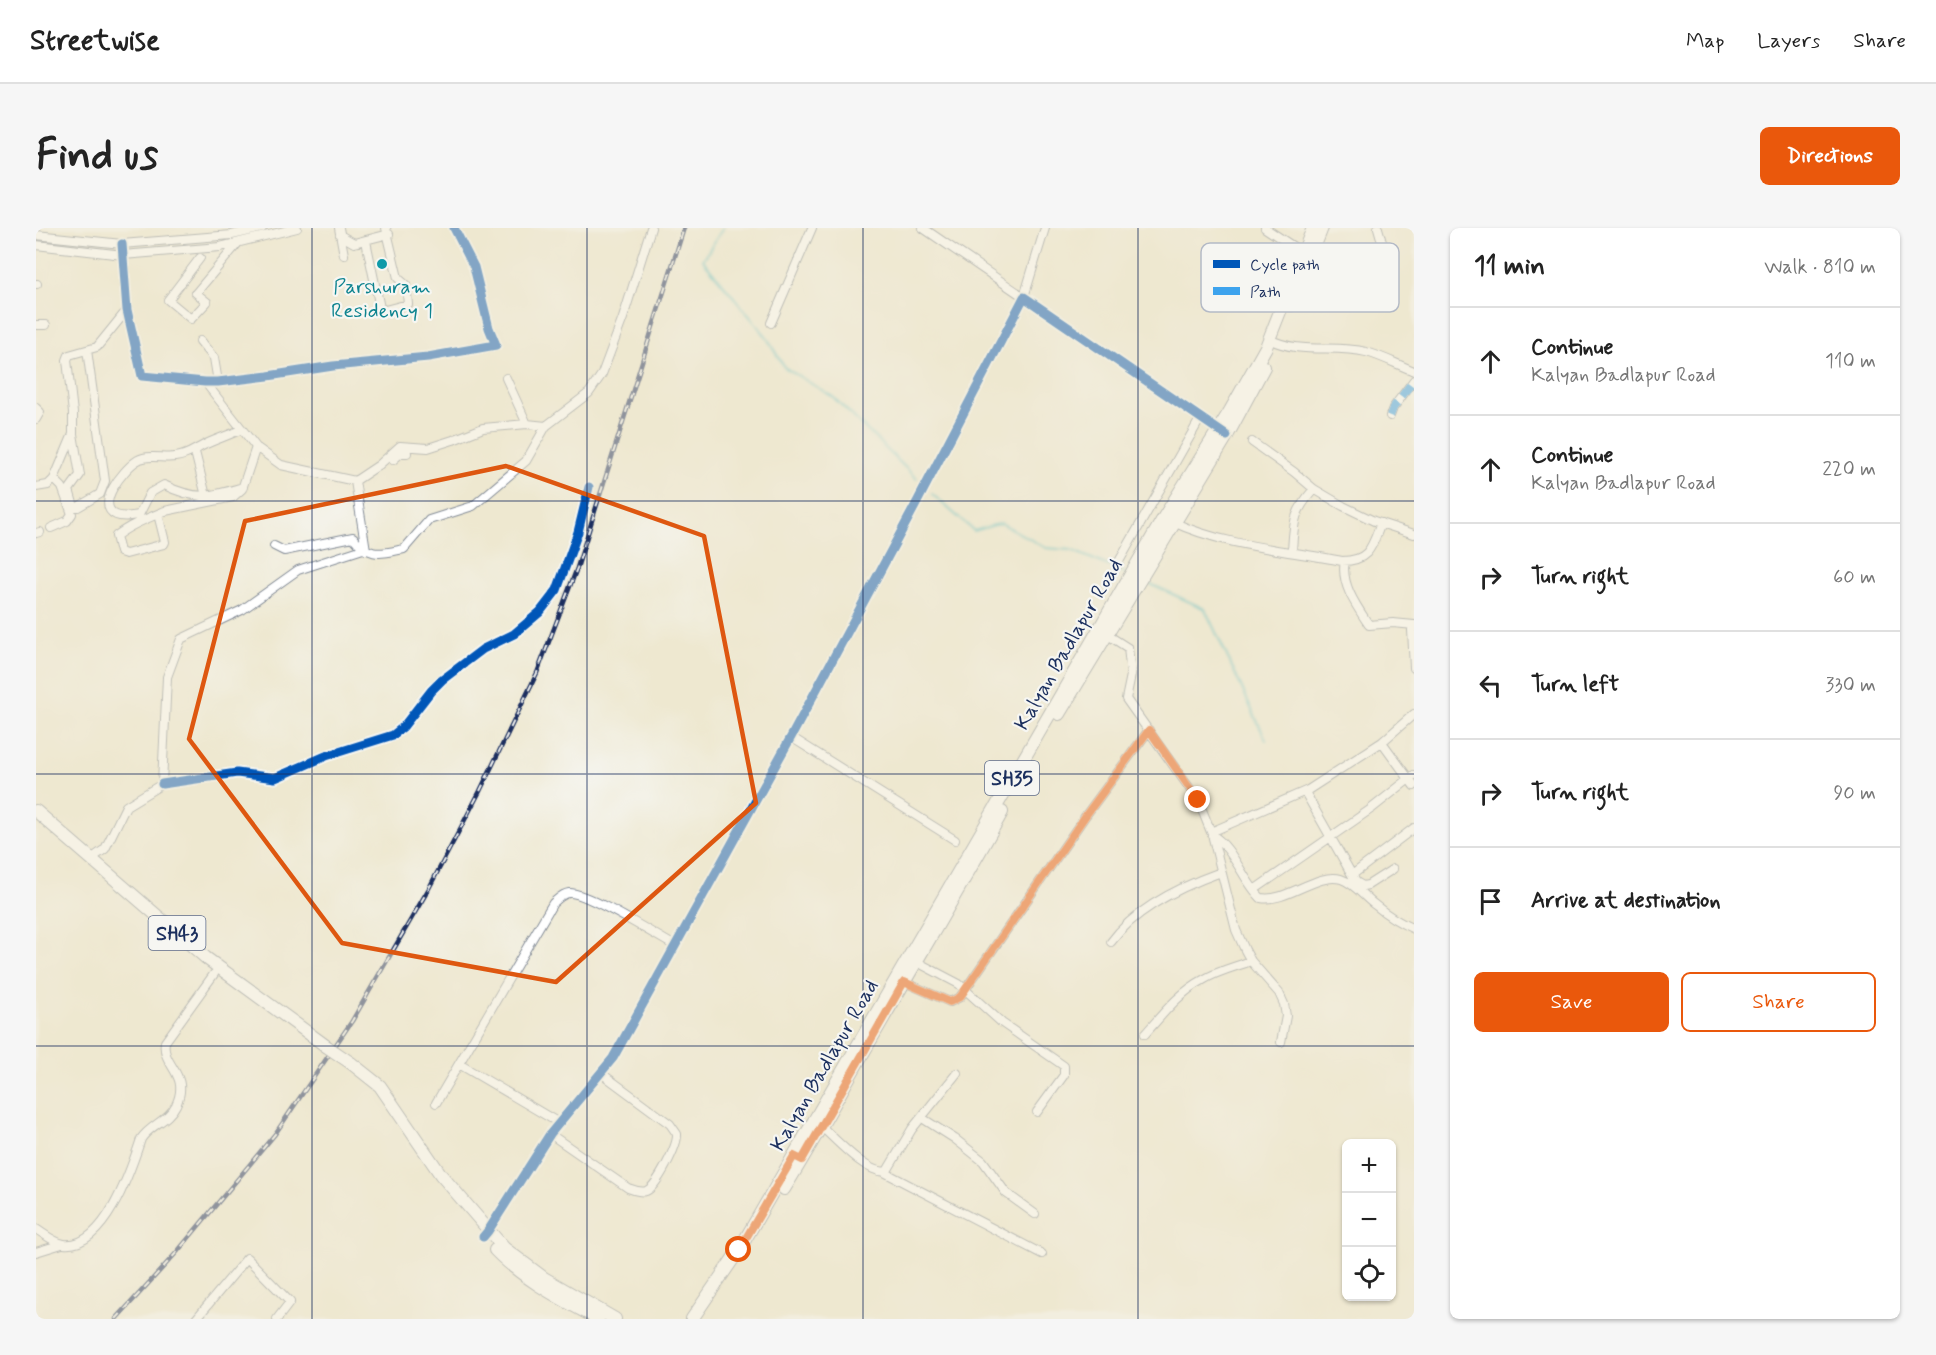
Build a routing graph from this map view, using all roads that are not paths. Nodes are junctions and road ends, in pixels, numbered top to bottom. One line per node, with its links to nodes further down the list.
1 (262, 228): 12 (street)
2 (297, 228): 17 (street)
3 (454, 228): 40 (street)
4 (651, 228): 46 (street)
5 (812, 228): 30 (street)
6 (923, 228): 27 (street)
7 (1045, 228): 27 (street)
8 (1265, 228): 18 (street)
9 (1313, 228): 19 (main road, Kalyan Badlapur Road / SH35)
10 (1322, 228): 20 (main road, Kalyan Badlapur Road / SH35)
11 (1378, 228): 21 (street)
12 (249, 230): 22 (street)
13 (340, 231): 16 (street); 25 (street)
14 (387, 231): 16 (street); 16 (street)
15 (36, 235): 22 (street)
16 (366, 241)
17 (238, 243): 24 (street); 26 (street)
18 (1288, 243)
19 (1309, 243)
20 (1313, 243)
21 (1382, 243)
22 (122, 244): 24 (street)
23 (36, 245): 24 (street)
24 (123, 255): 28 (street)
25 (344, 255)
26 (200, 258)
27 (1024, 297): 44 (street); 77 (street)
28 (126, 310): 35 (street); 39 (street)
29 (1284, 312): 34 (main road, Kalyan Badlapur Road / SH35)
30 (771, 323)
31 (36, 325): 32 (street)
32 (46, 325)
33 (200, 341): 40 (street)
34 (1273, 341): 36 (street); 48 (main road, Kalyan Badlapur Road / SH35)
35 (87, 350): 49 (street); 49 (street)
36 (1414, 371)
37 (506, 378): 45 (street)
38 (1414, 380): 42 (street)
39 (205, 382): 40 (street); 47 (street)
40 (218, 382)
41 (36, 408): 43 (street)
42 (1390, 416)
43 (36, 419)
44 (1200, 419): 48 (street); 71 (street)
45 (527, 424): 46 (street); 54 (street)
46 (546, 426): 68 (street)
47 (242, 429): 51 (street); 52 (street)
48 (1222, 433): 63 (main road, Kalyan Badlapur Road / SH35)
49 (73, 434): 55 (street)
50 (1252, 442): 60 (street)
51 (256, 447): 56 (street); 57 (street)
52 (195, 452): 61 (street); 61 (street)
53 (408, 453): 54 (street)
54 (393, 460): 56 (street)
55 (54, 479): 59 (street); 65 (street)
56 (355, 481): 68 (street)
57 (243, 487): 61 (street); 62 (street)
58 (589, 487): 80 (street)
59 (38, 489)
60 (1314, 489): 64 (street); 69 (street)
61 (206, 496)
62 (158, 514): 62 (street)
63 (1169, 520): 69 (street); 73 (main road, Kalyan Badlapur Road / SH35)
64 (1381, 523): 66 (street); 70 (street)
65 (51, 528)
66 (1414, 534)
67 (274, 546): 68 (street)
68 (365, 550): 80 (street)
69 (1292, 551): 70 (street)
70 (1345, 561): 72 (street)
71 (1117, 565)
72 (1414, 626): 74 (street)
73 (1103, 632): 76 (street); 93 (main road, Kalyan Badlapur Road / SH35)
74 (1414, 668)
75 (1414, 714): 78 (street)
76 (1149, 730): 85 (street); 101 (street)
77 (791, 737): 87 (street); 96 (street)
78 (1382, 741): 79 (street); 81 (street)
79 (1412, 780): 86 (street)
80 (162, 784): 88 (street)
81 (1305, 792): 85 (street); 86 (street)
82 (36, 811): 88 (main road, SH43)
83 (36, 821): 88 (main road, SH43)
84 (1414, 828): 91 (street)
85 (1212, 834): 90 (street); 92 (street)
86 (1331, 836): 91 (street); 92 (street)
87 (955, 840)
88 (89, 862): 99 (main road, SH43); 104 (main road, SH43)
89 (1393, 868): 91 (street)
90 (1221, 872): 95 (street); 97 (street)
91 (1352, 875)
92 (1254, 890): 94 (street)
93 (940, 913): 98 (main road, Kalyan Badlapur Road / SH35); 100 (main road, Kalyan Badlapur Road / SH35)
94 (1414, 929)
95 (1111, 942)
96 (675, 946): 105 (street); 106 (street)
97 (1251, 961): 102 (street); 103 (street)
98 (917, 962): 100 (main road, Kalyan Badlapur Road / SH35); 101 (street)
99 (214, 974): 104 (main road, SH43); 119 (street)
100 (901, 980): 101 (street); 112 (main road, Kalyan Badlapur Road / SH35); 114 (main road, Kalyan Badlapur Road / SH35)
101 (967, 991): 109 (street)
102 (1145, 1034)
103 (1281, 1042)
104 (324, 1049): 118 (main road, SH43, bridge)
105 (459, 1065): 108 (street); 111 (street)
106 (601, 1073): 111 (street); 113 (street)
107 (957, 1073): 110 (street)
108 (436, 1103)
109 (1037, 1112)
110 (922, 1118): 115 (street); 116 (street)
111 (559, 1123): 113 (street)
112 (822, 1127): 114 (main road, Kalyan Badlapur Road / SH35); 115 (street)
113 (550, 1134): 118 (street)
114 (798, 1158): 126 (main road, Kalyan Badlapur Road / SH35); 127 (main road, Kalyan Badlapur Road / SH35)
115 (884, 1172): 121 (street)
116 (1035, 1214)
117 (36, 1229): 119 (street)
118 (485, 1234): 124 (main road, SH43); 125 (main road, SH43)
119 (62, 1245): 120 (street)
120 (36, 1252)
121 (1042, 1254)
122 (196, 1319): 123 (street)
123 (277, 1319)
124 (598, 1319)
125 (615, 1319)
126 (692, 1319)
127 (702, 1319)

